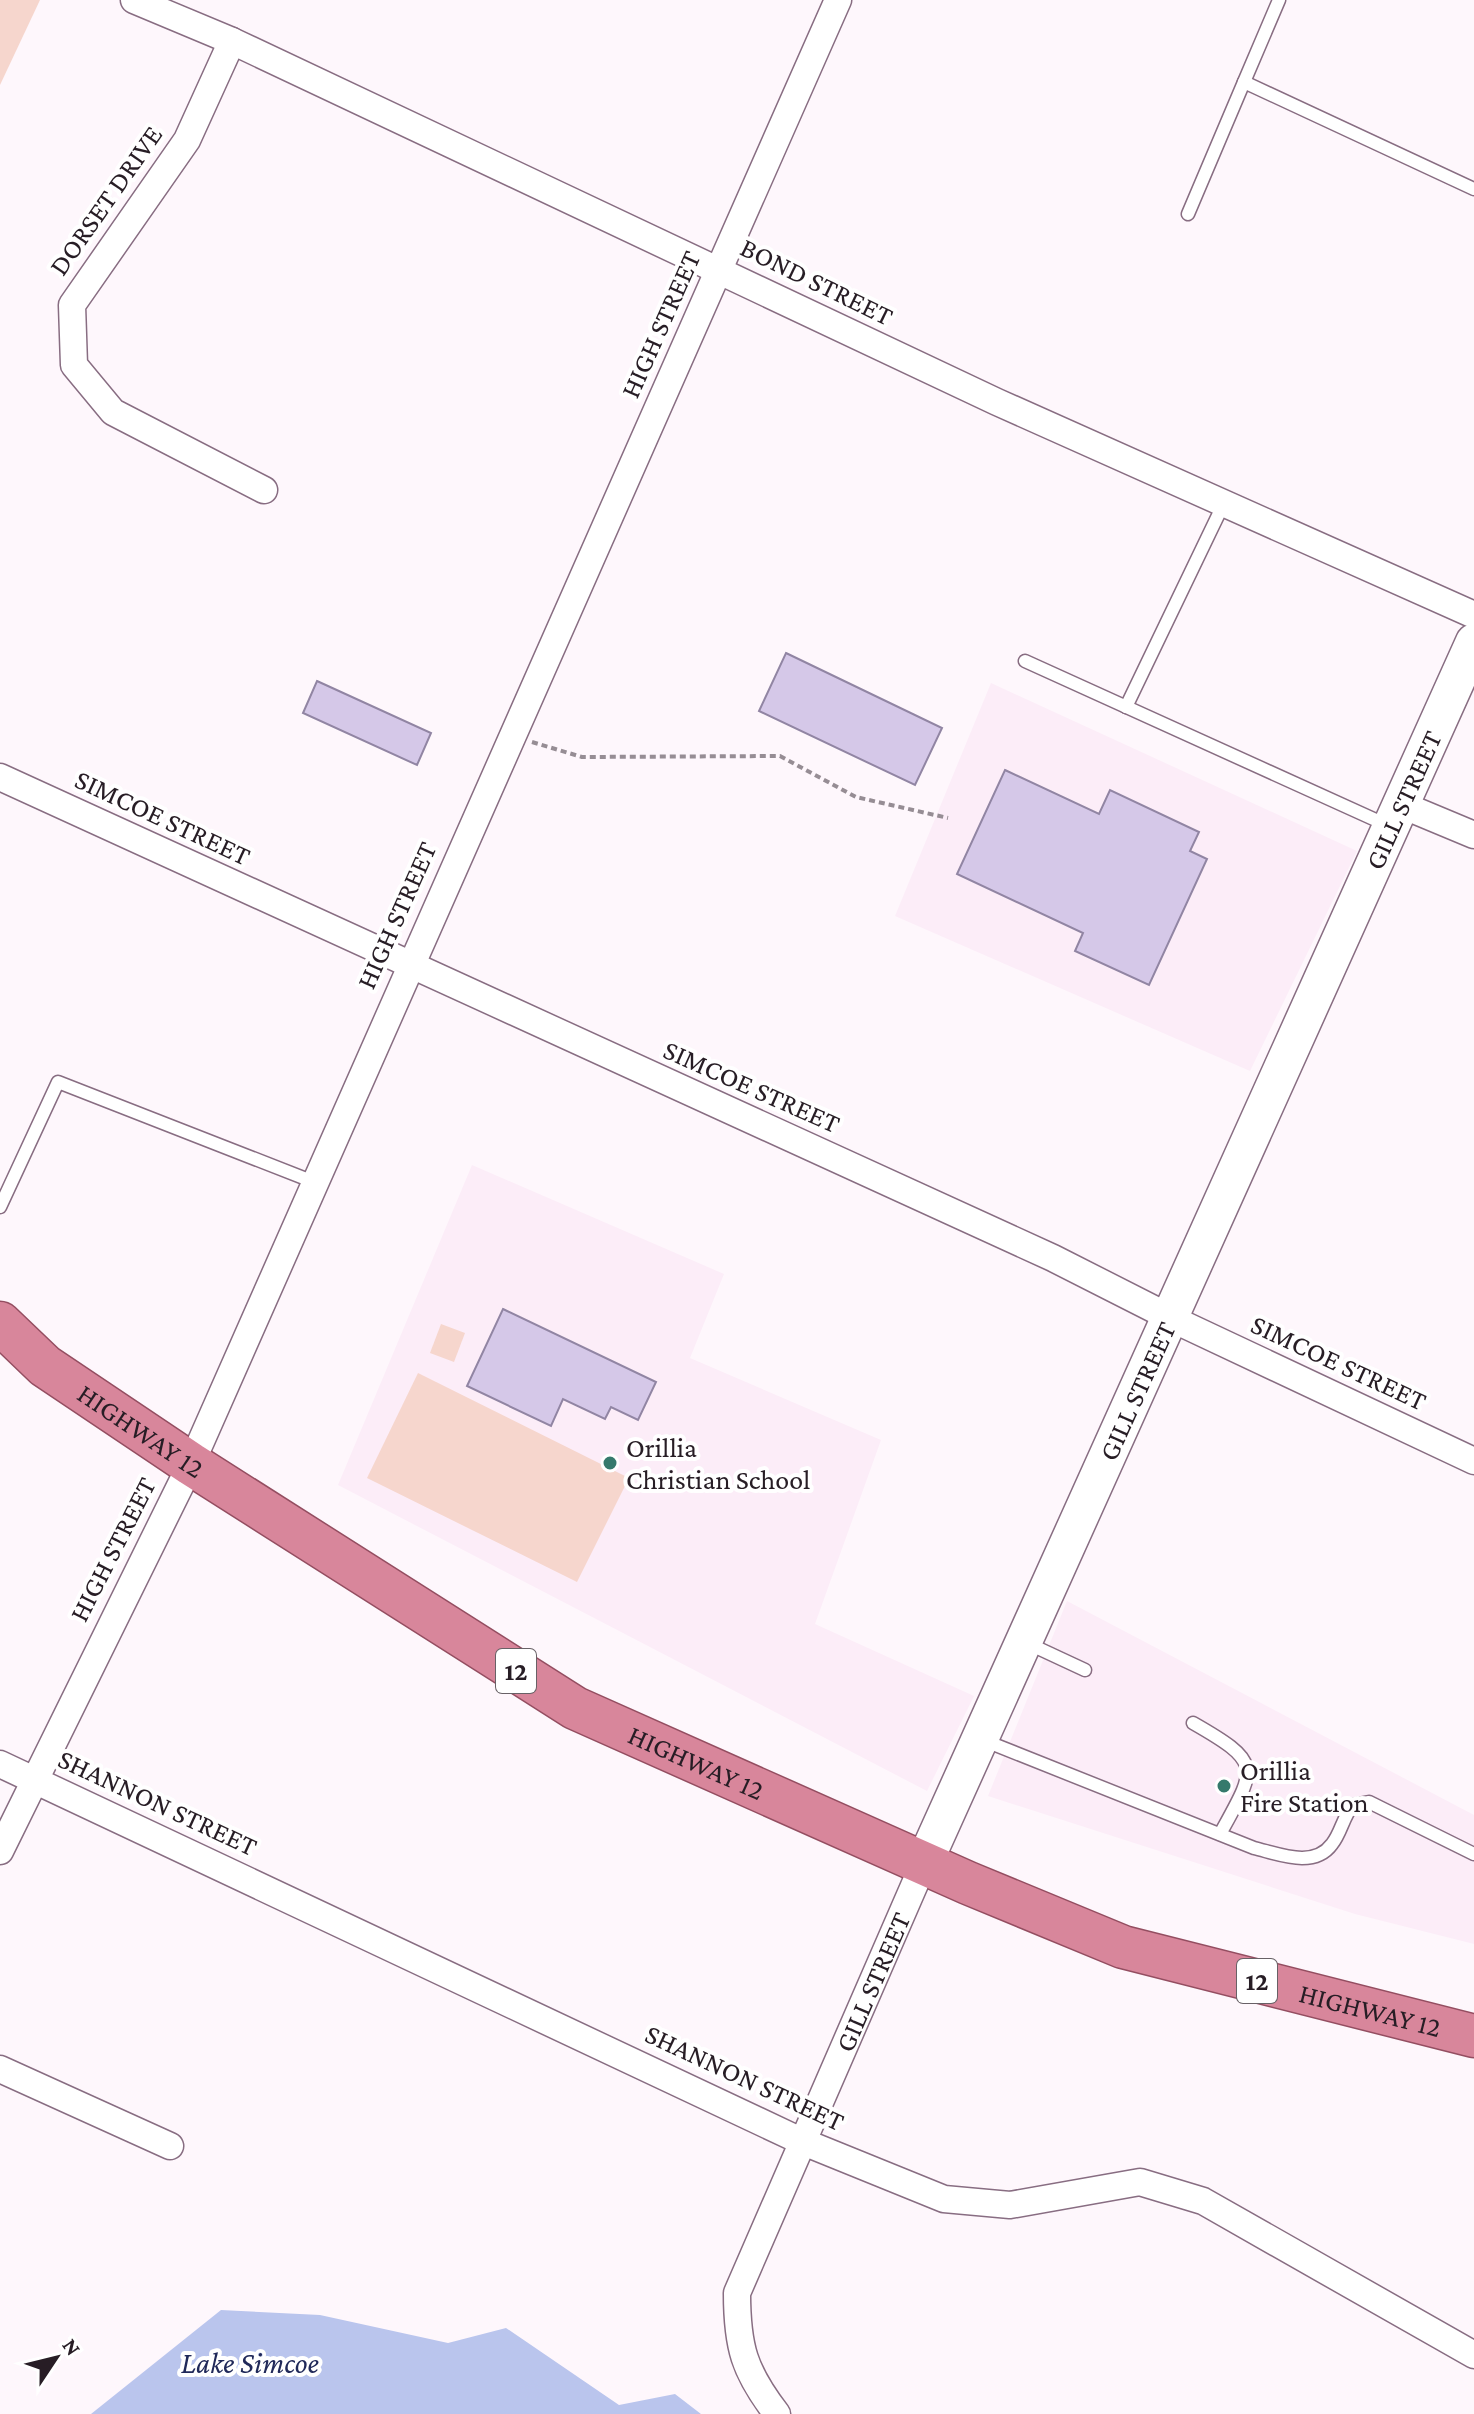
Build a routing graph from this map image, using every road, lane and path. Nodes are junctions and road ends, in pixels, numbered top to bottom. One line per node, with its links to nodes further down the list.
1 (134, 0): 4 (street, BOND STREET)
2 (838, 0): 8 (street, HIGH STREET)
3 (1279, 0): 5 (lane)
4 (232, 41): 8 (street, BOND STREET); 9 (street, DORSET DRIVE)
5 (1244, 82): 6 (lane); 7 (lane)
6 (1474, 189)
7 (1188, 214)
8 (719, 270): 10 (street, BOND STREET); 15 (street, HIGH STREET)
9 (264, 490)
10 (1224, 503): 11 (street, BOND STREET); 14 (lane)
11 (1474, 615)
12 (1474, 642): 17 (main road, GILL STREET)
13 (1025, 661): 14 (lane)
14 (1126, 707): 17 (lane)
15 (511, 736): 18 (path); 20 (street, HIGH STREET)
16 (0, 777): 20 (street, SIMCOE STREET)
17 (1397, 816): 19 (street); 24 (main road, GILL STREET)
18 (948, 818)
19 (1474, 835)
20 (408, 966): 21 (street, HIGH STREET); 24 (street, SIMCOE STREET)
21 (314, 1182): 22 (lane); 27 (street, HIGH STREET)
22 (3, 1192): 23 (lane)
23 (0, 1207)
24 (1170, 1318): 26 (street, SIMCOE STREET); 28 (main road, GILL STREET)
25 (0, 1323): 27 (highway, HIGHWAY 12 / 12)
26 (1474, 1461)
27 (191, 1464): 33 (street, HIGH STREET); 37 (highway, HIGHWAY 12 / 12)
28 (1024, 1641): 29 (lane); 31 (main road, GILL STREET)
29 (1085, 1670)
30 (1193, 1723): 34 (lane)
31 (980, 1739): 34 (lane); 37 (main road, GILL STREET)
32 (0, 1764): 33 (street, SHANNON STREET)
33 (33, 1778): 35 (street, HIGH STREET); 40 (street, SHANNON STREET)
34 (1220, 1834): 36 (lane)
35 (0, 1851)
36 (1474, 1854)
37 (924, 1863): 38 (highway, HIGHWAY 12 / 12); 40 (street, GILL STREET)
38 (1474, 2036)
39 (0, 2069): 41 (street)
40 (801, 2141): 42 (street, SHANNON STREET); 43 (street, GILL STREET)
41 (170, 2146)
42 (1474, 2355)
43 (777, 2414)

